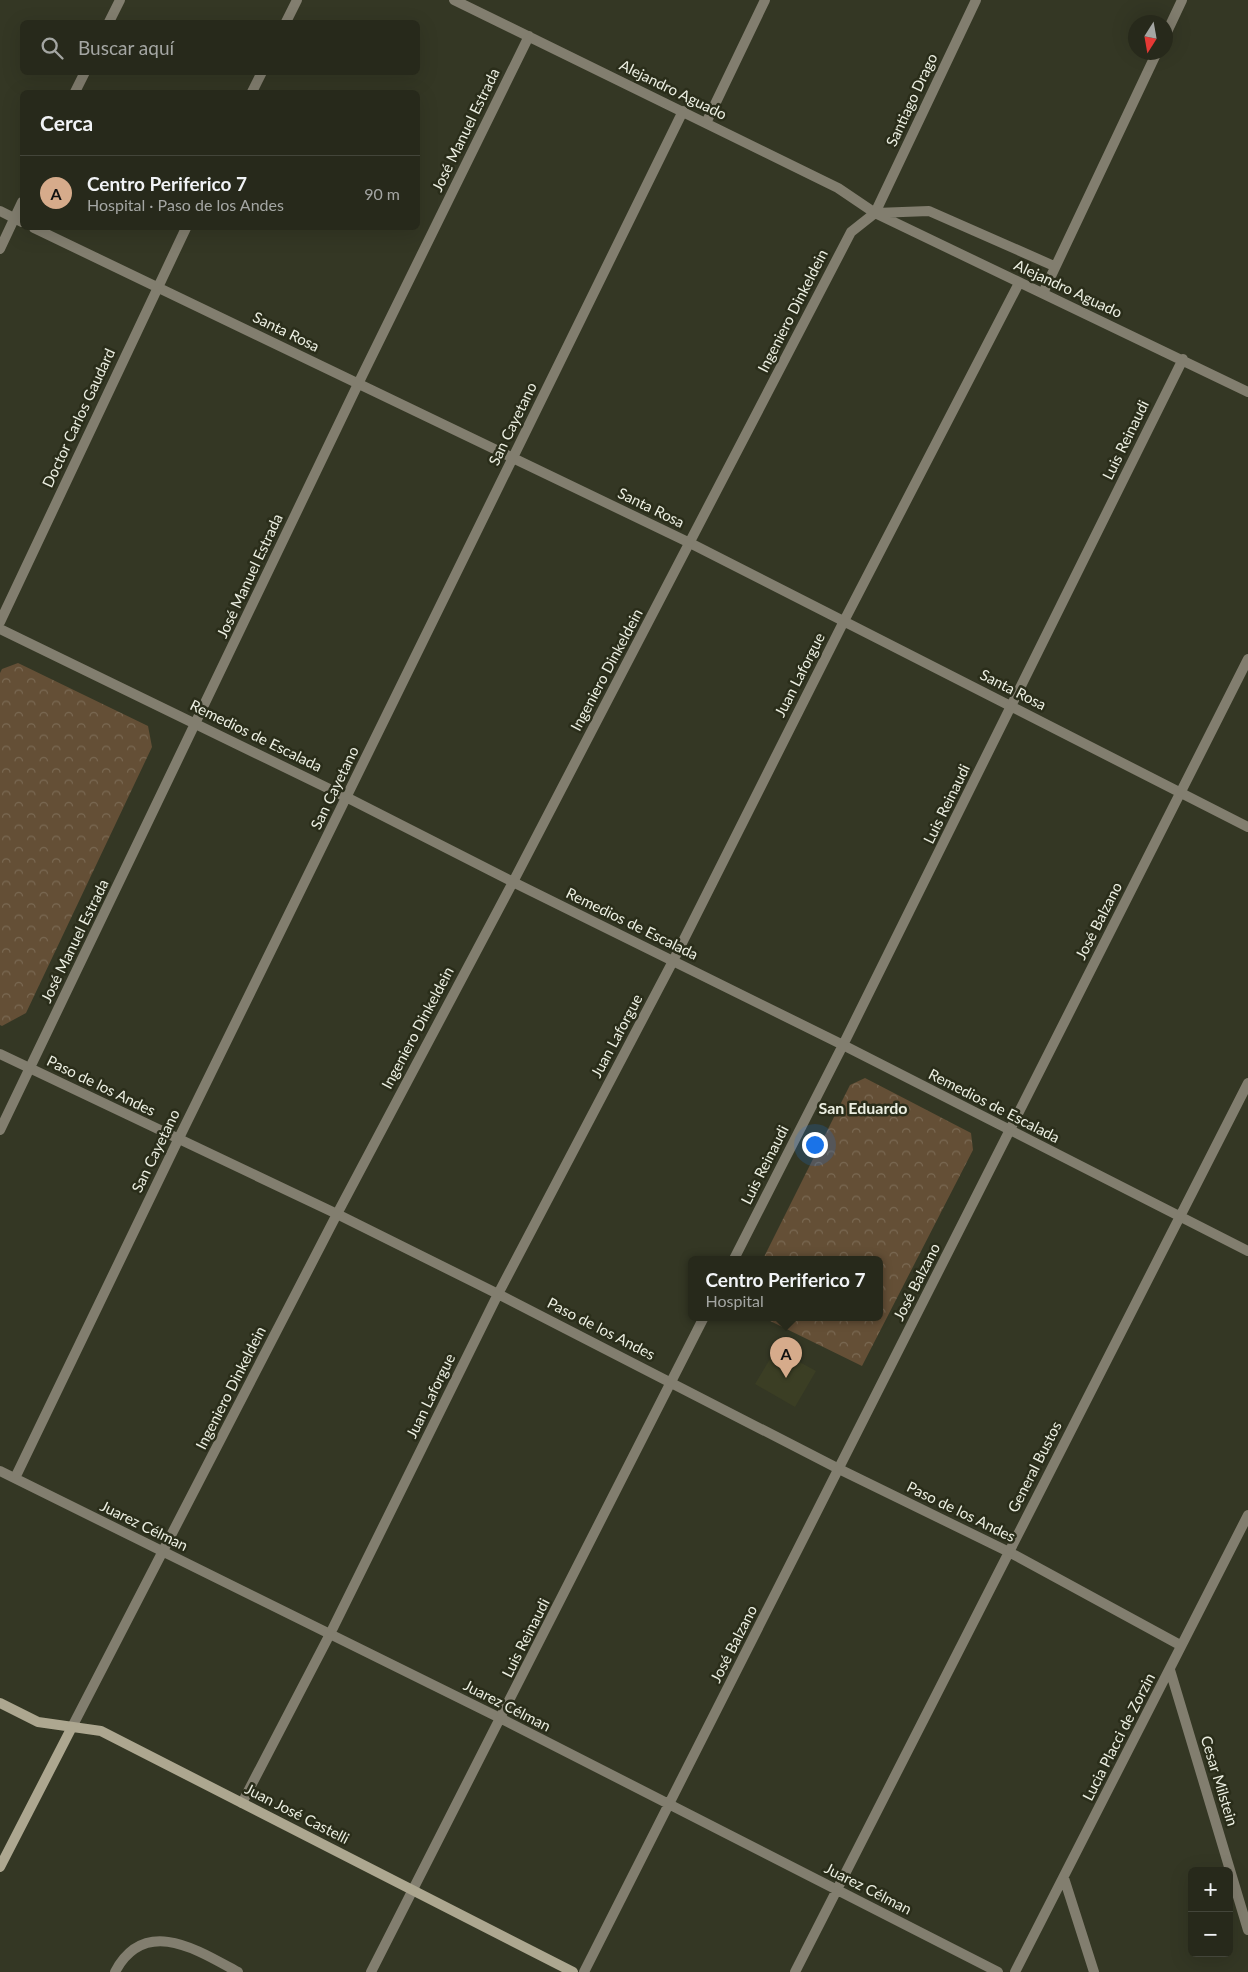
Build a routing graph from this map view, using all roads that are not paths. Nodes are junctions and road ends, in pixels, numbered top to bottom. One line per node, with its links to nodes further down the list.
1 (120, 0): 8 (street)
2 (297, 0): 9 (street)
3 (454, 0): 10 (street, Alejandro Aguado)
4 (765, 0): 17 (street)
5 (976, 0): 19 (street, Santiago Drago)
6 (1182, 0): 7 (street)
7 (1173, 19)
8 (110, 20)
9 (287, 20)
10 (529, 36): 16 (street, Alejandro Aguado); 29 (street, José Manuel Estrada)
11 (1153, 60): 24 (street)
12 (84, 75): 14 (street)
13 (260, 75): 15 (street)
14 (76, 90)
15 (253, 90)
16 (683, 111): 17 (street, Alejandro Aguado); 31 (street, San Cayetano)
17 (706, 123): 19 (street, Alejandro Aguado)
18 (0, 211): 20 (street)
19 (875, 213): 24 (street, Alejandro Aguado); 25 (street, Alejandro Aguado); 32 (street, Ingeniero Dinkeldein)
20 (19, 220): 23 (street)
21 (38, 230): 26 (street, Santa Rosa)
22 (185, 230): 26 (street, Doctor Carlos Gaudard)
23 (0, 249)
24 (1054, 266): 27 (street)
25 (1019, 283): 27 (street, Alejandro Aguado); 33 (street, Juan Laforgue)
26 (158, 287): 29 (street, Santa Rosa); 34 (street, Doctor Carlos Gaudard)
27 (1043, 293): 28 (street, Alejandro Aguado)
28 (1183, 359): 30 (street, Alejandro Aguado); 37 (street, Luis Reinaudi)
29 (358, 384): 31 (street, Santa Rosa); 38 (street, José Manuel Estrada)
30 (1248, 392)
31 (513, 457): 32 (street, Santa Rosa); 40 (street, San Cayetano)
32 (690, 543): 33 (street, Santa Rosa); 42 (street, Ingeniero Dinkeldein)
33 (844, 621): 37 (street, Santa Rosa); 43 (street, Juan Laforgue)
34 (0, 622)
35 (0, 629): 38 (street, Remedios de Escalada)
36 (1248, 659): 39 (street, José Balzano)
37 (1012, 707): 39 (street, Santa Rosa); 44 (street, Luis Reinaudi)
38 (197, 724): 40 (street, Remedios de Escalada); 46 (street, José Manuel Estrada)
39 (1180, 792): 41 (street, Santa Rosa); 49 (street, José Balzano)
40 (348, 798): 42 (street, Remedios de Escalada); 50 (street, San Cayetano)
41 (1248, 827)
42 (513, 882): 43 (street, Remedios de Escalada); 51 (street, Ingeniero Dinkeldein)
43 (673, 961): 44 (street, Remedios de Escalada); 55 (street, Juan Laforgue)
44 (843, 1045): 49 (street, Remedios de Escalada); 54 (street, Luis Reinaudi)
45 (0, 1054): 46 (street, Paso de los Andes)
46 (30, 1069): 48 (street, José Manuel Estrada); 50 (street, Paso de los Andes)
47 (1248, 1083): 52 (street, General Bustos)
48 (0, 1130)
49 (1010, 1131): 52 (street, Remedios de Escalada); 58 (street, José Balzano)
50 (178, 1140): 51 (street, Paso de los Andes); 60 (street, San Cayetano)
51 (337, 1214): 55 (street, Paso de los Andes); 62 (street, Ingeniero Dinkeldein)
52 (1180, 1216): 53 (street, Remedios de Escalada); 63 (street, General Bustos)
53 (1248, 1251)
54 (736, 1256)
55 (498, 1294): 57 (street, Paso de los Andes); 64 (street, Juan Laforgue)
56 (702, 1321): 57 (street, Luis Reinaudi)
57 (672, 1381): 58 (street, Paso de los Andes); 68 (street, Luis Reinaudi)
58 (839, 1469): 63 (street, Paso de los Andes); 71 (street, José Balzano)
59 (0, 1471): 60 (street, Juarez Célman)
60 (15, 1478): 62 (street, Juarez Célman)
61 (1248, 1514): 65 (street, Lucia Placci de Zorzin)
62 (164, 1552): 64 (street, Juarez Célman); 69 (street, Ingeniero Dinkeldein)
63 (1009, 1552): 65 (street, Paso de los Andes); 74 (street, General Bustos)
64 (330, 1634): 68 (street, Juarez Célman); 70 (street, Juan Laforgue)
65 (1180, 1645): 66 (street, Lucia Placci de Zorzin)
66 (1170, 1670): 73 (street, Lucia Placci de Zorzin); 76 (street, Cesar Milstein)
67 (0, 1703): 69 (main road, Juan José Castelli)
68 (502, 1719): 71 (street, Juarez Célman); 75 (street, Luis Reinaudi)
69 (72, 1727): 70 (main road, Juan José Castelli); 72 (main road, Ingeniero Dinkeldein)
70 (242, 1803): 75 (main road, Juan José Castelli)
71 (669, 1805): 74 (street, Juarez Célman); 81 (street, José Balzano)
72 (0, 1867)
73 (1064, 1878): 84 (street, Lucia Placci de Zorzin); 85 (street)
74 (836, 1890): 82 (street, General Bustos); 83 (street, Juarez Célman)
75 (414, 1891): 79 (street, Luis Reinaudi); 80 (main road, Juan José Castelli)
76 (1248, 1930)
77 (116, 1972): 78 (street)
78 (238, 1972)
79 (372, 1972)
80 (573, 1972)
81 (584, 1972)
82 (795, 1972)
83 (998, 1972)
84 (1015, 1972)
85 (1094, 1972)

